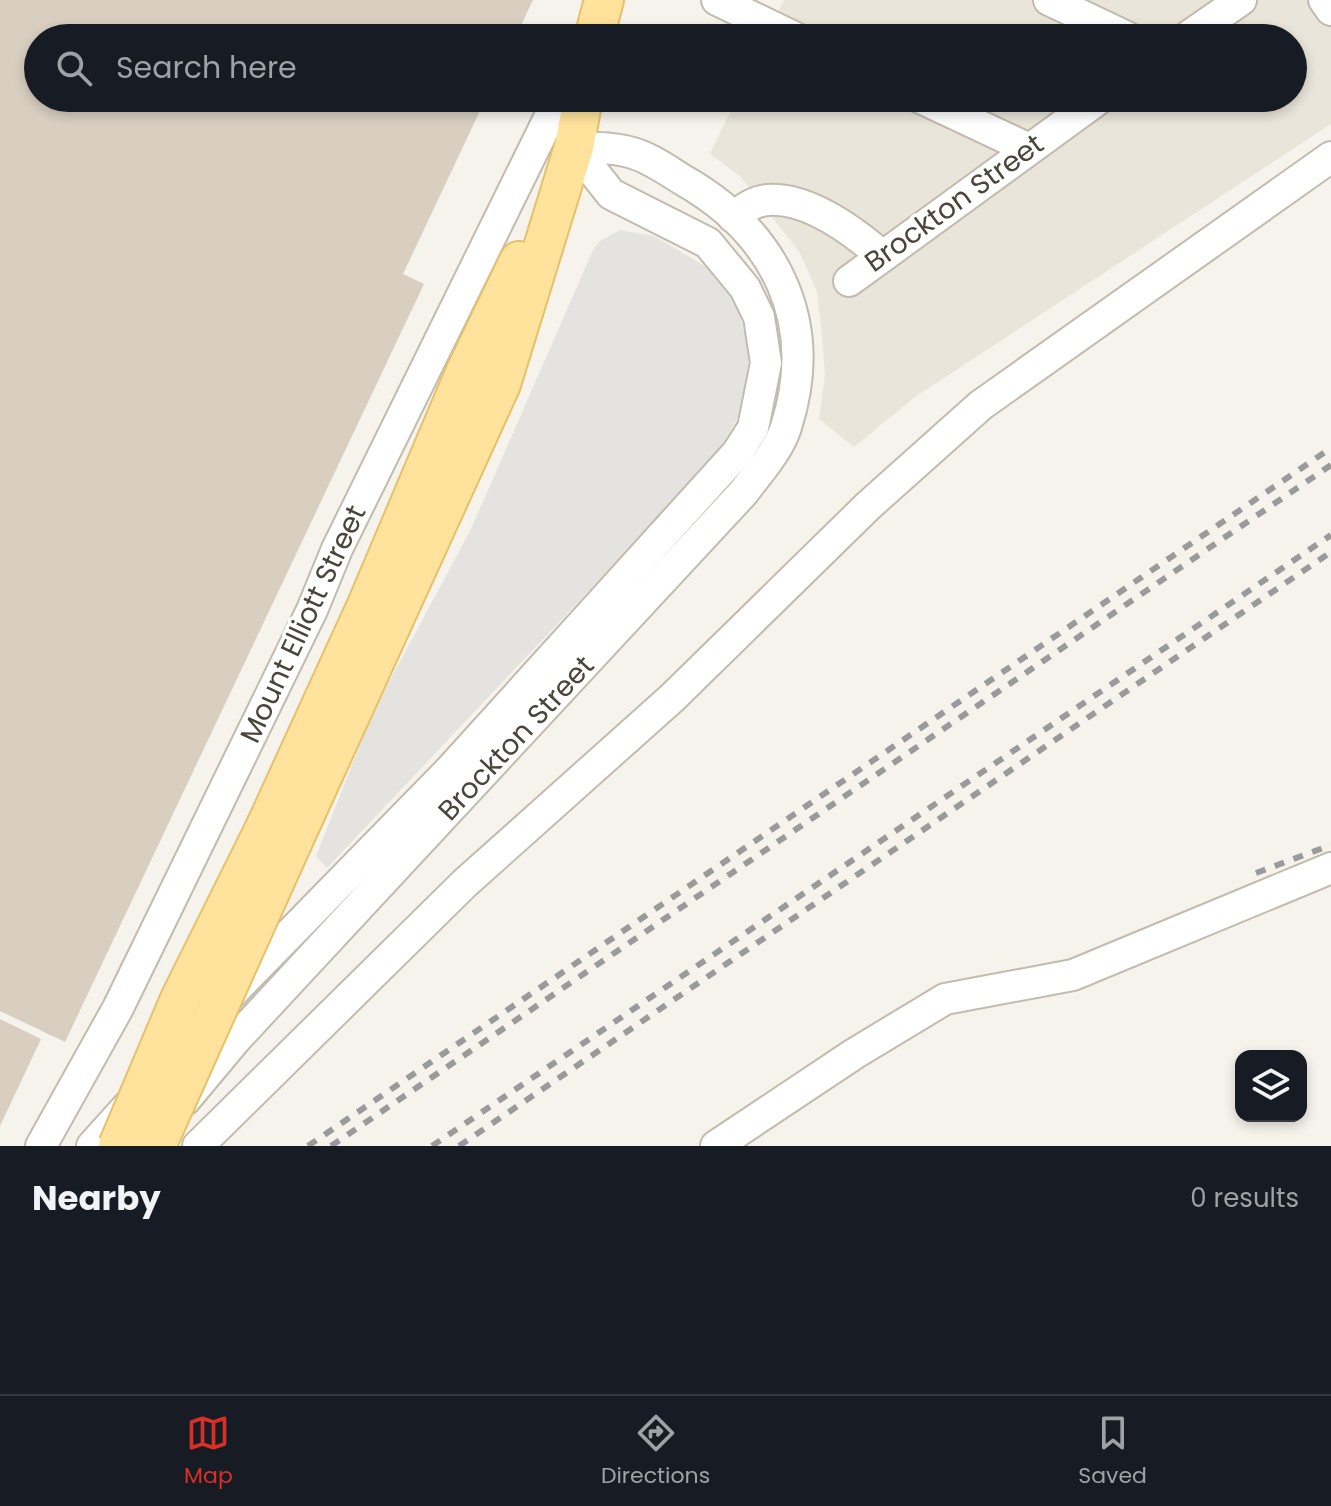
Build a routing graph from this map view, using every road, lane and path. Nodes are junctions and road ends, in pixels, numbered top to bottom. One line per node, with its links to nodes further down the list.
1 (717, 0): 5 (street)
2 (1049, 0): 8 (street)
3 (1241, 0): 9 (street)
4 (1324, 0): 6 (street)
5 (765, 10): 7 (street)
6 (1331, 10)
7 (780, 24)
8 (1100, 24)
9 (1206, 24)
10 (552, 112): 22 (street, Mount Elliott Street)
11 (580, 112): 14 (main road)
12 (951, 112): 15 (street)
13 (1080, 112): 15 (street, Brockton Street)
14 (574, 147): 17 (street); 20 (main road); 23 (street, Brockton Street)
15 (1027, 148): 18 (street, Brockton Street)
16 (1331, 157): 27 (street)
17 (733, 217): 18 (street); 25 (street, Brockton Street)
18 (881, 255): 19 (street, Brockton Street)
19 (849, 281)
20 (279, 834): 24 (main road, bridge); 26 (main road, bridge)
21 (1331, 868): 28 (street)
22 (41, 1146)
23 (92, 1146)
24 (118, 1146)
25 (146, 1146)
26 (156, 1146)
27 (198, 1146)
28 (716, 1146)

